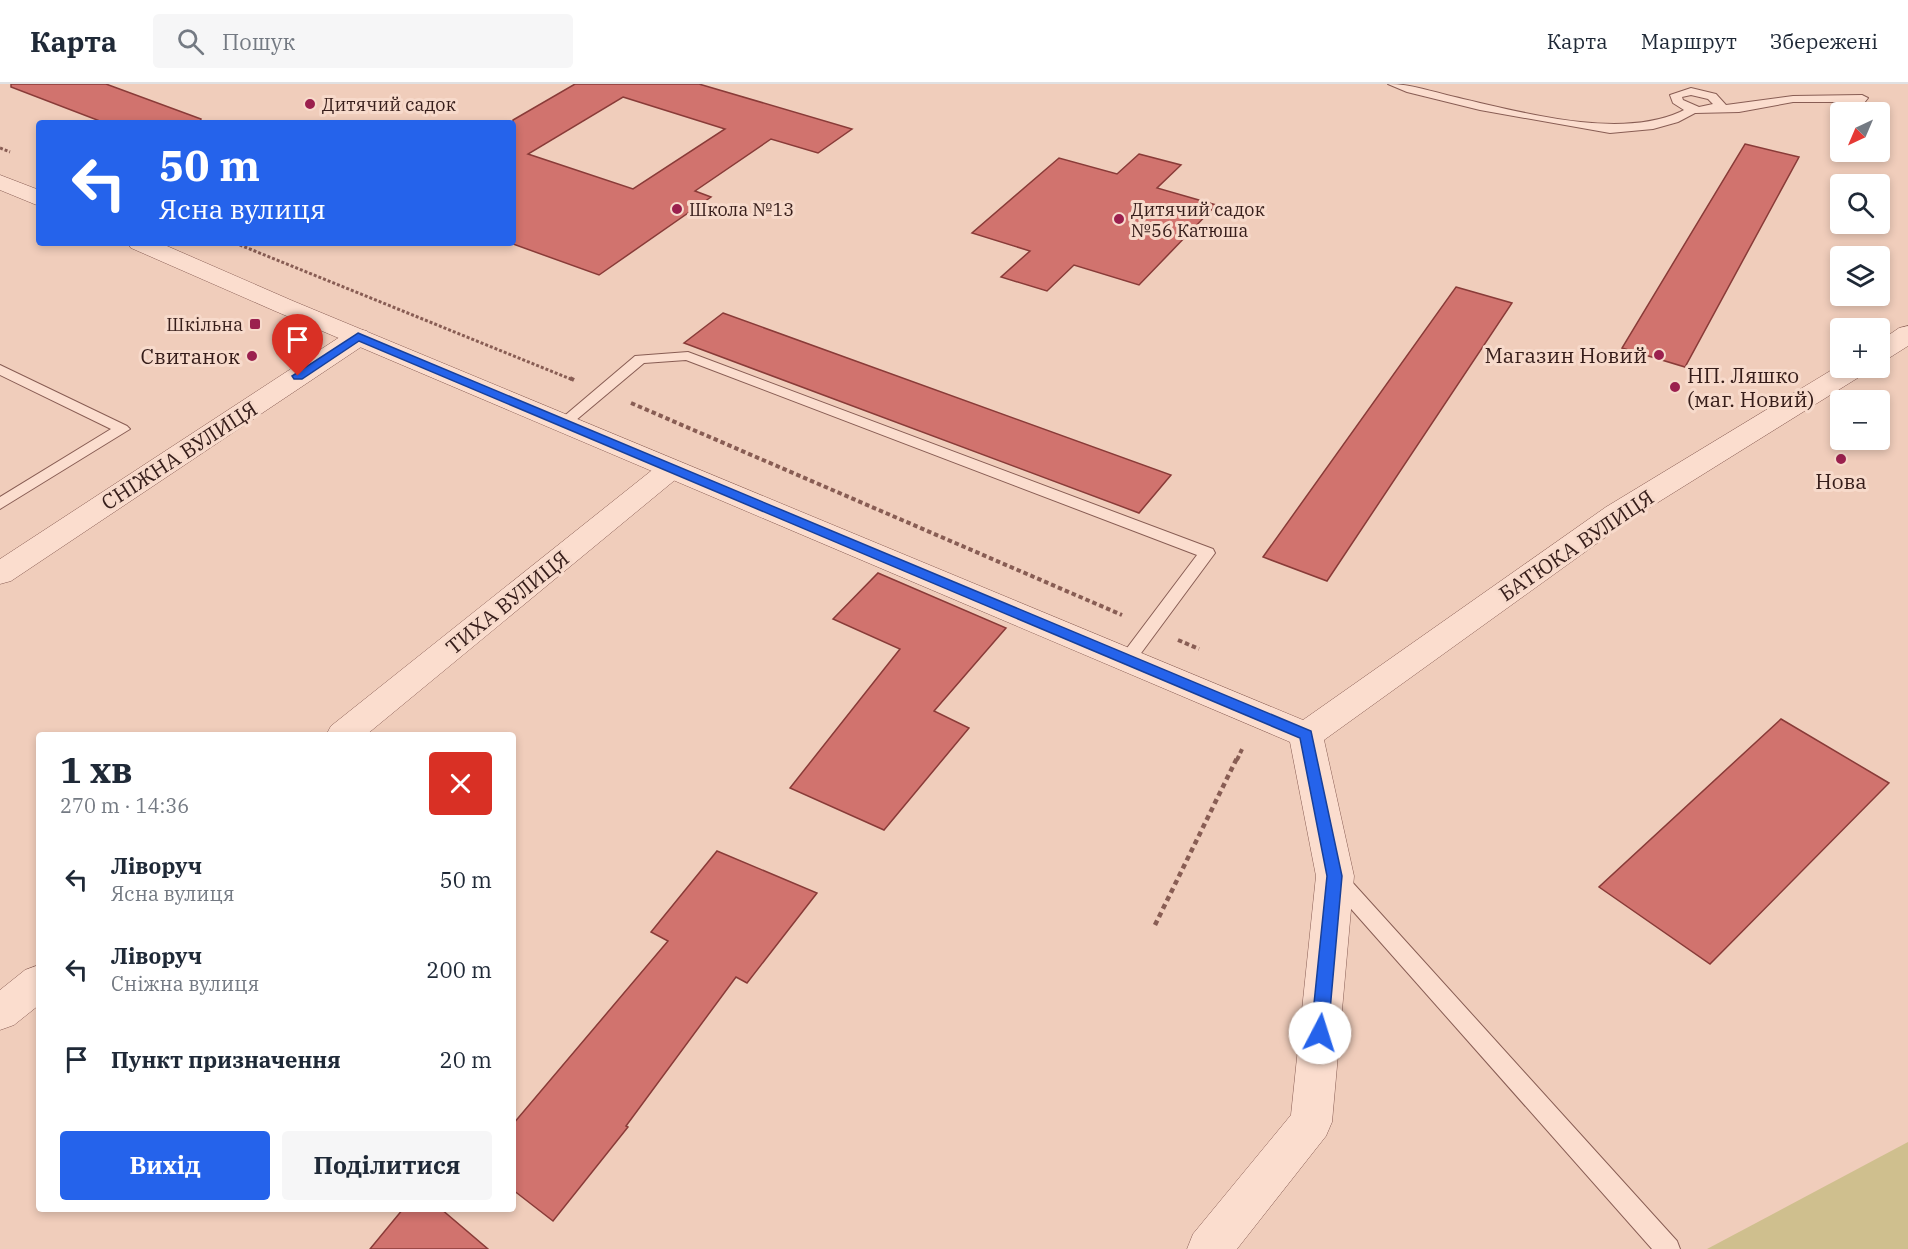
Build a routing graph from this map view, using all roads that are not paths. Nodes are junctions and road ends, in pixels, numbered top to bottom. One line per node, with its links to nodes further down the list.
1 (1394, 84): 7 (lane)
2 (1663, 84): 4 (lane)
3 (1871, 84): 5 (lane)
4 (1685, 91): 7 (lane); 8 (lane)
5 (1862, 98): 6 (lane); 8 (lane)
6 (1859, 102)
7 (1693, 109): 8 (lane)
8 (1714, 109)
9 (0, 182): 10 (street)
10 (36, 198)
11 (147, 246): 13 (street)
12 (1908, 334): 14 (street)
13 (358, 337): 17 (street); 20 (street, СНІЖНА ВУЛИЦЯ)
14 (1890, 346)
15 (2, 373): 19 (lane)
16 (1839, 378): 23 (street, БАТЮКА ВУЛИЦЯ)
17 (564, 423): 18 (street); 21 (lane)
18 (671, 469): 21 (street); 22 (street, ТИХА ВУЛИЦЯ)
19 (0, 504)
20 (0, 574)
21 (1127, 660): 23 (street)
22 (347, 732)
23 (1306, 735): 24 (street)
24 (1335, 876): 27 (street); 28 (lane)
25 (36, 984): 26 (street)
26 (0, 1013)
27 (1209, 1249)
28 (1668, 1249)

